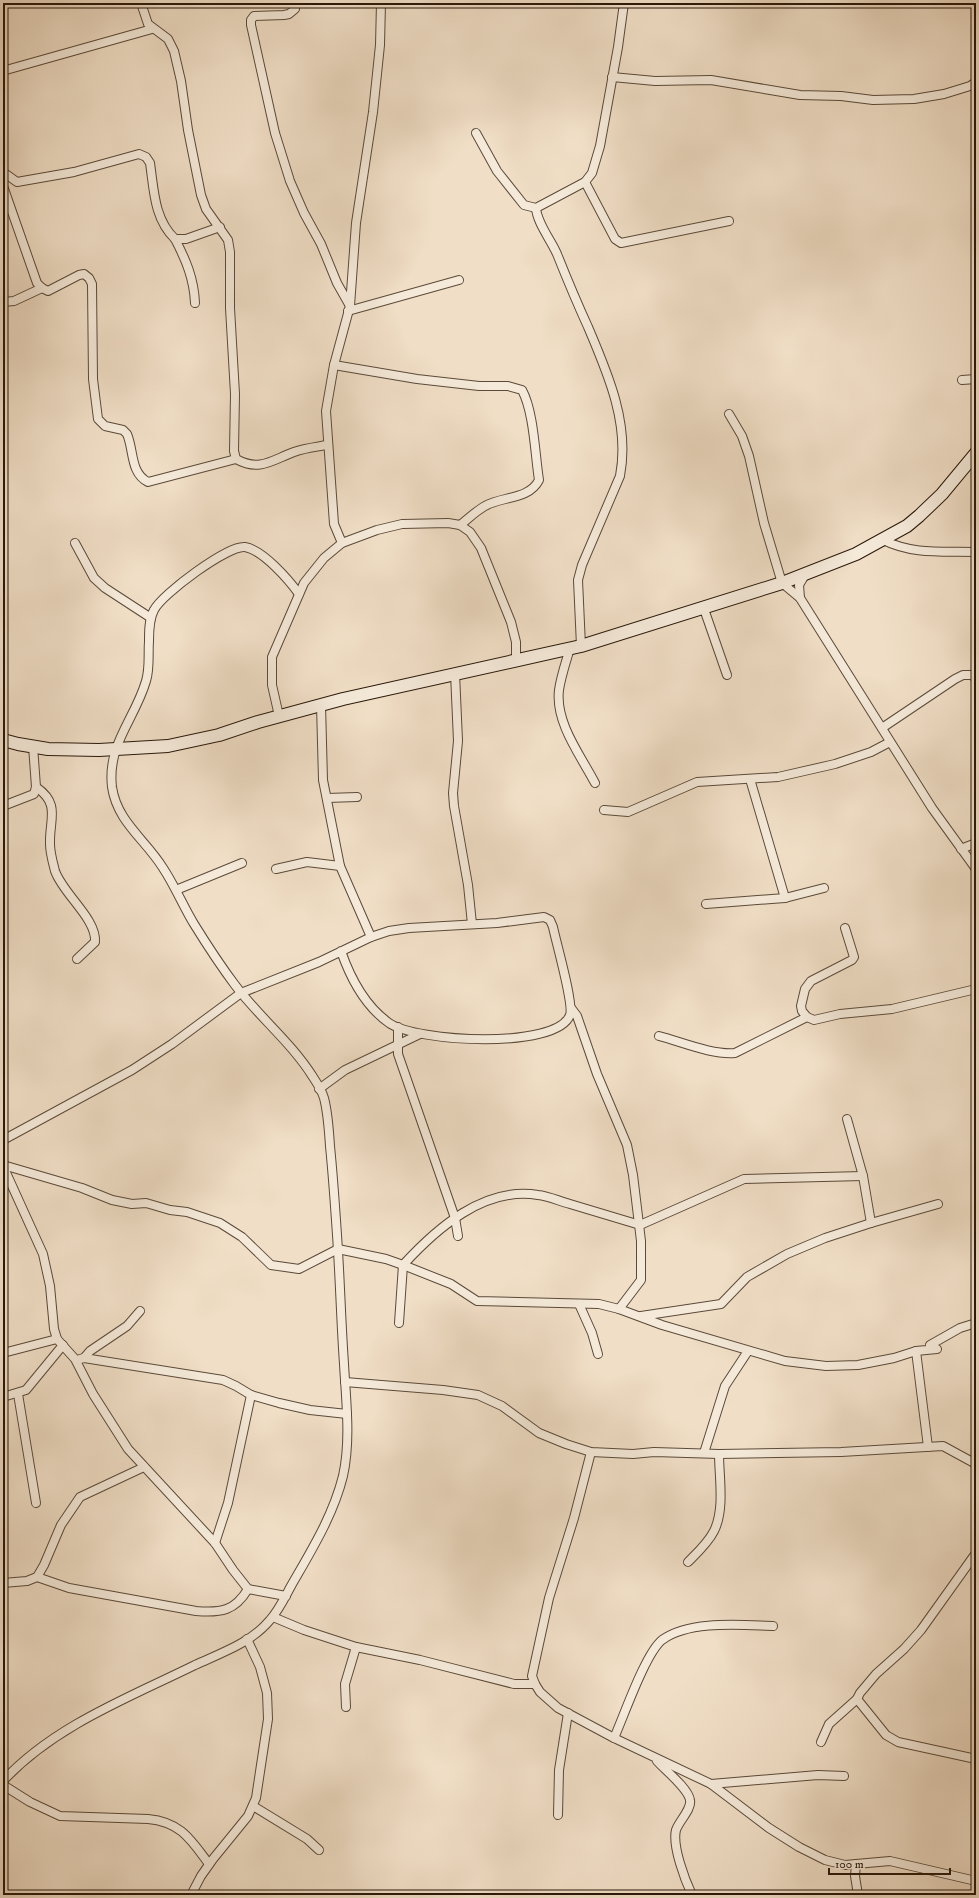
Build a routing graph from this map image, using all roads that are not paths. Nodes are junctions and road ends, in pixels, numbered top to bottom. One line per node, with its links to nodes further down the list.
1 (141, 3): 5 (street)
2 (295, 3): 21 (street)
3 (381, 3): 21 (street)
4 (624, 3): 7 (street)
5 (152, 29): 6 (street); 15 (street)
6 (6, 70)
7 (612, 77): 8 (street); 11 (street)
8 (976, 82)
9 (476, 133): 13 (street)
10 (3, 172): 16 (street)
11 (585, 182): 13 (street); 14 (street)
12 (3, 186): 18 (street)
13 (536, 208): 40 (street)
14 (729, 221)
15 (220, 228): 16 (street); 28 (street)
16 (175, 239): 20 (street)
17 (459, 280): 21 (street)
18 (42, 288): 19 (street); 28 (street)
19 (3, 302)
20 (195, 303)
21 (349, 308): 22 (street)
22 (334, 365): 26 (street); 29 (street)
23 (976, 379): 24 (street)
24 (962, 380)
25 (729, 414): 35 (street)
26 (328, 445): 28 (street); 32 (street)
27 (976, 453): 30 (main road)
28 (236, 459)
29 (460, 526): 32 (street); 41 (street)
30 (883, 540): 33 (street); 34 (main road)
31 (75, 543): 39 (street)
32 (342, 543): 36 (street)
33 (976, 552)
34 (806, 576): 35 (main road); 37 (street)
35 (782, 583): 37 (street); 38 (main road)
36 (299, 594): 39 (street); 46 (street)
37 (800, 598): 47 (street)
38 (704, 609): 40 (main road); 43 (street)
39 (151, 618): 51 (street)
40 (576, 647): 41 (main road); 53 (street)
41 (516, 659): 42 (main road)
42 (455, 673): 45 (main road); 69 (street)
43 (727, 675)
44 (976, 679): 47 (street)
45 (321, 704): 46 (main road); 55 (street)
46 (279, 716): 51 (main road)
47 (882, 728): 49 (street)
48 (3, 740): 50 (main road)
49 (890, 742): 52 (street); 60 (street)
50 (33, 746): 51 (main road); 54 (street)
51 (114, 750): 66 (street)
52 (750, 779): 58 (street); 67 (street)
53 (595, 783)
54 (36, 787): 57 (street); 73 (street)
55 (327, 798): 56 (street); 62 (street)
56 (357, 798)
57 (3, 806)
58 (604, 810)
59 (976, 843): 60 (street)
60 (961, 849): 64 (street)
61 (242, 863): 66 (street)
62 (340, 866): 63 (street); 71 (street)
63 (276, 869)
64 (976, 869)
65 (824, 888): 67 (street)
66 (176, 890): 75 (street)
67 (785, 898): 68 (street)
68 (706, 904)
69 (472, 924): 71 (street); 76 (street)
70 (845, 928): 77 (street)
71 (371, 937): 72 (street)
72 (341, 951): 75 (street); 78 (street)
73 (77, 959)
74 (976, 989): 77 (street)
75 (241, 993): 82 (street); 84 (street)
76 (570, 1007): 79 (street); 90 (street)
77 (807, 1017): 80 (street)
78 (398, 1027): 79 (street); 81 (street)
79 (420, 1034): 81 (street)
80 (659, 1036)
81 (398, 1044): 82 (street); 88 (street)
82 (319, 1089): 92 (street)
83 (847, 1119): 86 (street)
84 (3, 1140)
85 (3, 1166): 92 (street); 100 (street)
86 (863, 1176): 89 (street); 90 (street)
87 (938, 1204): 89 (street)
88 (455, 1218): 90 (street); 91 (street); 93 (street)
89 (871, 1223): 97 (street)
90 (640, 1226): 95 (street)
91 (458, 1236)
92 (338, 1249): 93 (street); 106 (street)
93 (403, 1265): 94 (street); 98 (street)
94 (579, 1304): 95 (street); 104 (street)
95 (619, 1308): 97 (street)
96 (140, 1311): 105 (street)
97 (638, 1317): 102 (street)
98 (399, 1322)
99 (976, 1324): 101 (street)
100 (60, 1342): 103 (street); 105 (street); 107 (street)
101 (916, 1350): 102 (street); 111 (street)
102 (748, 1351): 113 (street)
103 (3, 1353)
104 (598, 1354)
105 (80, 1359): 108 (street); 116 (street)
106 (345, 1382): 110 (street); 112 (street)
107 (18, 1394): 109 (street); 117 (street)
108 (251, 1395): 110 (street); 118 (street)
109 (3, 1397)
110 (347, 1414): 124 (street)
111 (928, 1447): 114 (street); 115 (street)
112 (591, 1452): 113 (street); 129 (street)
113 (704, 1453): 114 (street)
114 (719, 1454): 120 (street)
115 (976, 1464)
116 (144, 1467): 118 (street); 121 (street)
117 (36, 1503)
118 (215, 1543): 123 (street)
119 (976, 1553): 130 (street)
120 (688, 1562)
121 (37, 1577): 122 (street); 123 (street)
122 (3, 1583)
123 (248, 1589): 124 (street)
124 (286, 1596): 125 (street)
125 (273, 1617): 127 (street); 128 (street)
126 (773, 1626): 133 (street)
127 (247, 1640): 138 (street); 141 (street)
128 (356, 1647): 129 (street); 131 (street)
129 (535, 1684): 132 (street)
130 (857, 1699): 134 (street); 136 (street)
131 (346, 1707)
132 (568, 1713): 133 (street); 142 (street)
133 (614, 1738): 135 (street)
134 (821, 1742)
135 (654, 1758): 140 (street); 148 (street)
136 (976, 1760)
137 (844, 1776): 140 (street)
138 (3, 1781)
139 (3, 1784): 144 (street)
140 (711, 1784): 145 (street)
141 (253, 1806): 143 (street); 144 (street)
142 (558, 1815)
143 (319, 1850)
144 (210, 1864): 147 (street)
145 (856, 1864): 146 (street); 149 (street)
146 (976, 1881)
147 (191, 1895)
148 (692, 1895)
149 (858, 1895)

